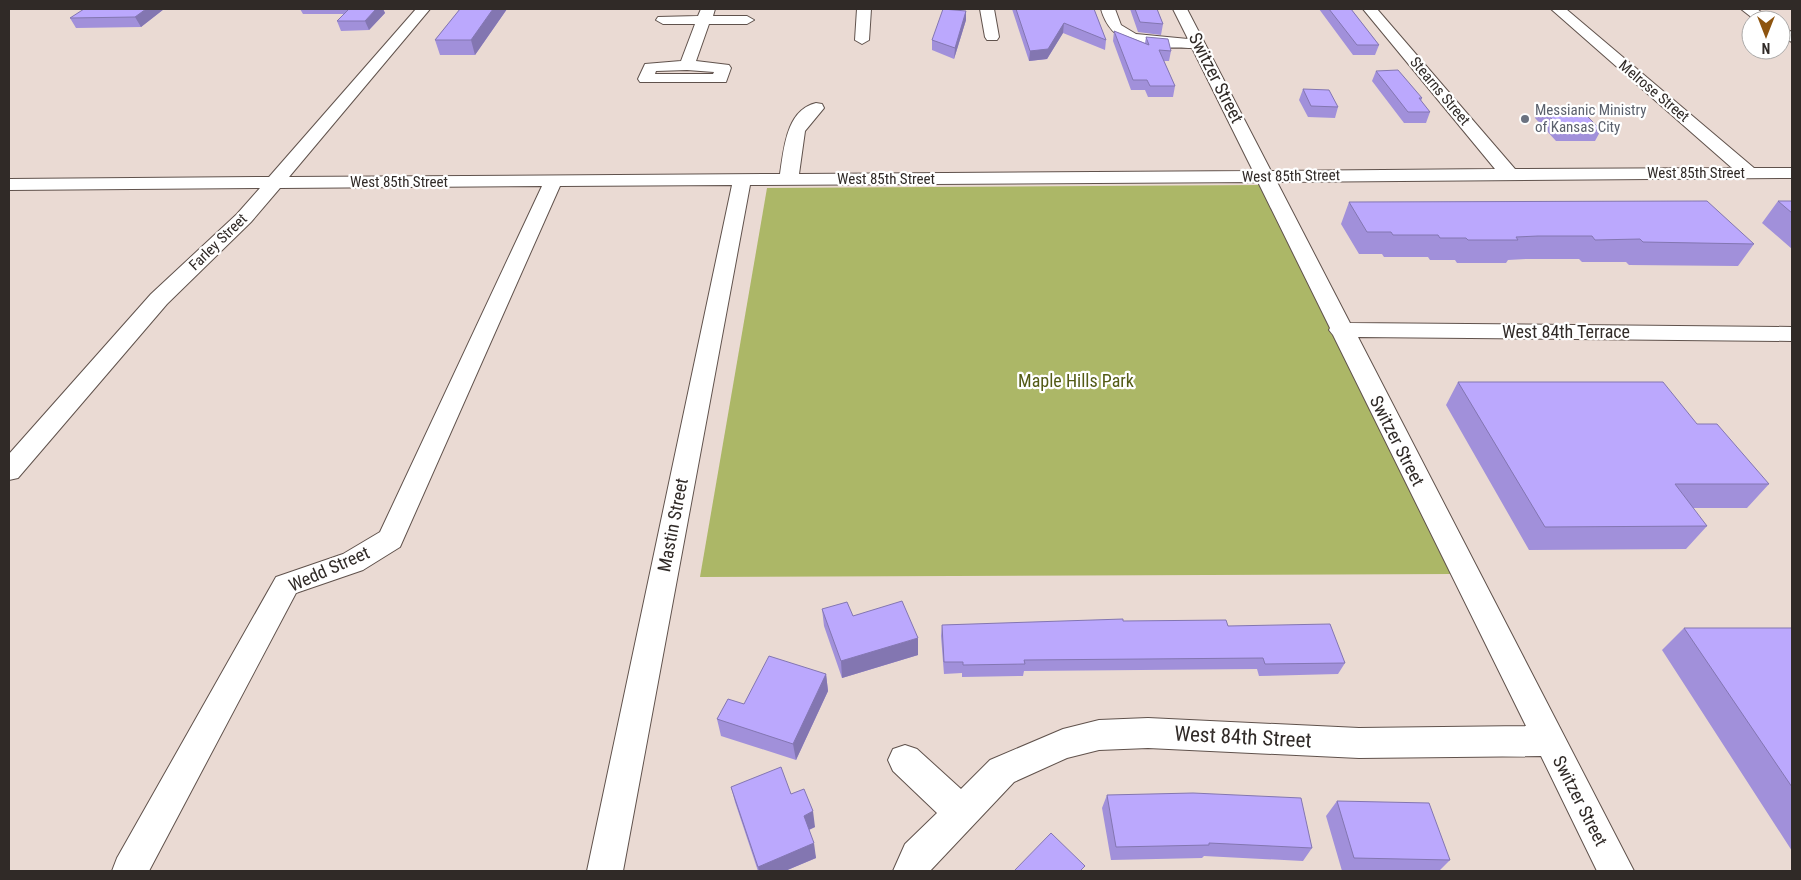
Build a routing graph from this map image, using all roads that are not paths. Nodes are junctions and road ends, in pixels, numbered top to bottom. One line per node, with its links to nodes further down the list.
1 (423, 9): 23 (street, Farley Street)
2 (864, 9): 12 (street)
3 (987, 9): 11 (street)
4 (1108, 9): 13 (street)
5 (1180, 9): 13 (street, Switzer Street)
6 (1370, 9): 18 (street, Stearns Street)
7 (1558, 9): 16 (street, Melrose Street)
8 (706, 14): 9 (street); 10 (street); 14 (street)
9 (663, 20)
10 (747, 20)
11 (992, 37)
12 (862, 40)
13 (1198, 44): 19 (street, Switzer Street)
14 (687, 65)
15 (816, 108): 20 (street)
16 (1749, 173): 17 (street, West 85th Street); 18 (street, West 85th Street)
17 (1792, 173)
18 (1509, 174): 19 (street, West 85th Street)
19 (1266, 176): 20 (street, West 85th Street); 25 (street, Switzer Street)
20 (789, 179): 21 (street, West 85th Street)
21 (742, 180): 22 (street, West 85th Street); 32 (street, Mastin Street)
22 (553, 182): 23 (street, West 85th Street); 31 (street, Wedd Street)
23 (275, 183): 24 (street, West 85th Street); 27 (street, Farley Street)
24 (9, 184)
25 (1340, 330): 26 (street, West 84th Terrace); 28 (street, Switzer Street)
26 (1792, 334)
27 (9, 471)
28 (1550, 741): 30 (street, West 84th Street); 34 (street, Switzer Street)
29 (905, 760): 30 (street)
30 (961, 812): 33 (street, West 84th Street)
31 (130, 871)
32 (604, 871)
33 (911, 871)
34 (1616, 871)

